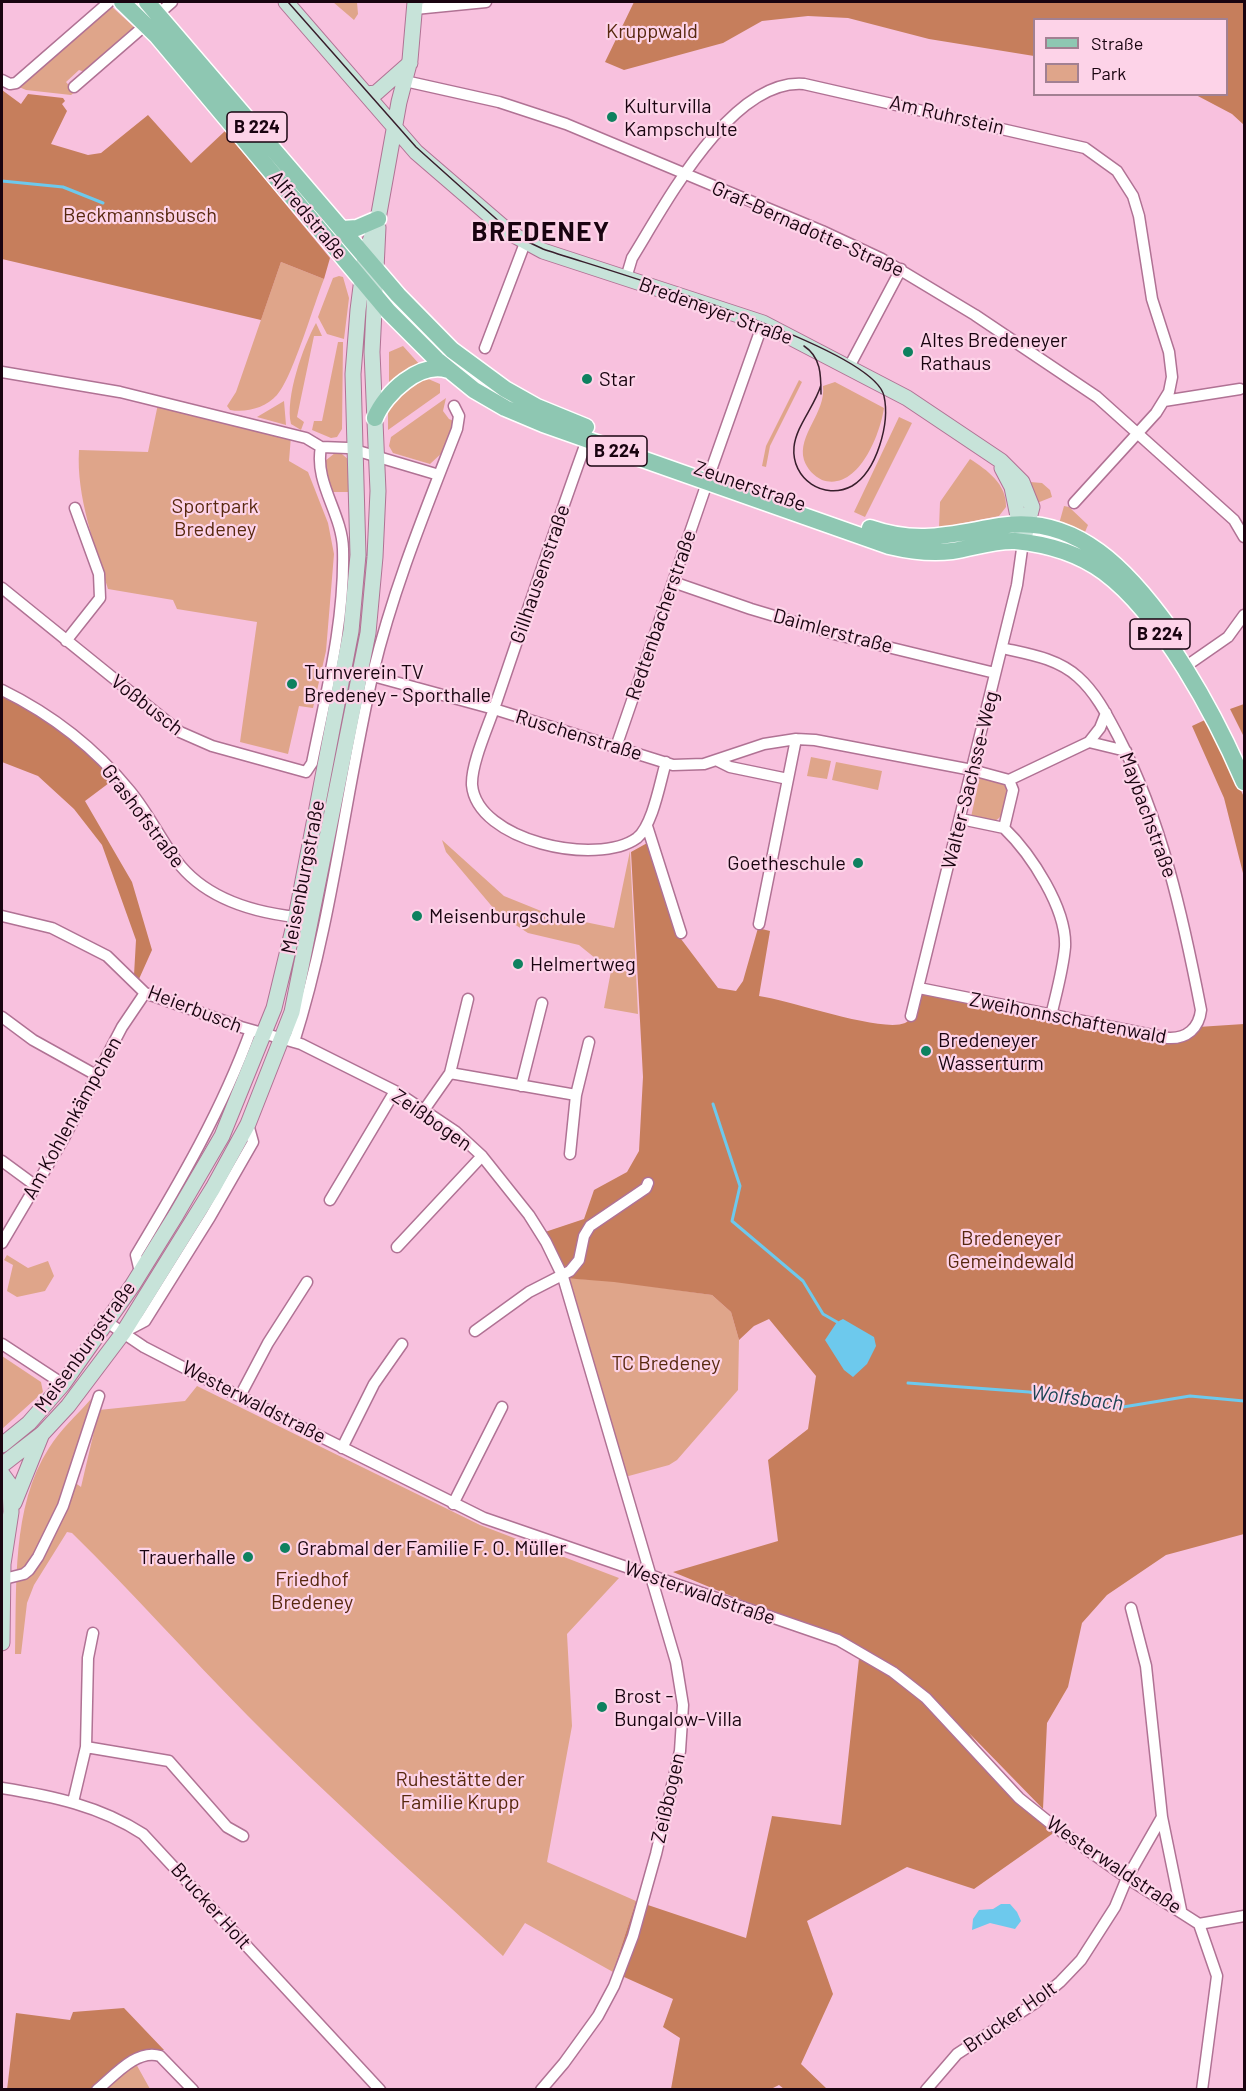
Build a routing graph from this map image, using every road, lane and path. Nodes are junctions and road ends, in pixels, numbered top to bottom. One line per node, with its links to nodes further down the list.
1 (109, 2): 10 (street)
2 (122, 2): 7 (main road, Alfredstraße / B 224)
3 (172, 2): 7 (street)
4 (286, 2): 12 (main road, Bredeneyer Straße)
5 (486, 2): 6 (street)
6 (415, 5): 8 (main road)
7 (150, 13): 11 (street); 16 (main road, Alfredstraße / B 224); 21 (main road, Alfredstraße / B 224)
8 (410, 63): 9 (main road); 12 (main road)
9 (405, 81): 13 (main road); 14 (street, Graf-Bernadotte-Straße)
10 (6, 82)
11 (74, 87)
12 (367, 94): 13 (main road, Bredeneyer Straße)
13 (394, 128): 15 (main road); 17 (main road, Bredeneyer Straße)
14 (686, 174): 19 (street, Graf-Bernadotte-Straße); 22 (street, Am Ruhrstein); 32 (street, Am Ruhrstein)
15 (378, 219): 16 (main road); 18 (main road, Meisenburgstraße); 20 (main road, Meisenburgstraße)
16 (343, 229): 18 (main road, Alfredstraße / B 224)
17 (525, 243): 22 (main road, Bredeneyer Straße); 25 (street)
18 (365, 255): 20 (main road, Alfredstraße / B 224); 21 (main road, Meisenburgstraße)
19 (901, 269): 26 (street); 35 (street, Graf-Bernadotte-Straße)
20 (378, 270): 23 (main road, Meisenburgstraße); 29 (main road, Alfredstraße / B 224)
21 (362, 277): 23 (main road, Alfredstraße / B 224); 38 (main road, Meisenburgstraße)
22 (626, 278): 24 (main road, Bredeneyer Straße)
23 (375, 294): 27 (main road, Alfredstraße / B 224); 34 (main road, Meisenburgstraße)
24 (763, 324): 26 (main road, Bredeneyer Straße); 41 (street, Redtenbacherstraße)
25 (486, 348)
26 (849, 367): 44 (main road, Bredeneyer Straße)
27 (448, 370): 31 (main road, Alfredstraße / B 224); 34 (main road)
28 (2, 372): 37 (street)
29 (485, 375): 41 (main road, Zeunerstraße / B 224)
30 (1240, 389): 32 (street)
31 (479, 393): 36 (main road, Zeunerstraße / B 224)
32 (1164, 401): 35 (street, Am Ruhrstein)
33 (454, 406): 40 (street, Meisenburgstraße)
34 (375, 418): 39 (main road, Meisenburgstraße)
35 (1138, 433): 42 (street, Am Ruhrstein); 45 (street, Graf-Bernadotte-Straße)
36 (587, 440): 41 (main road, Zeunerstraße / B 224); 56 (street, Gillhausenstraße)
37 (321, 447): 38 (street); 66 (street, Meisenburgstraße)
38 (357, 450): 39 (street); 74 (main road, Meisenburgstraße)
39 (376, 457): 40 (street); 86 (main road, Meisenburgstraße)
40 (439, 475): 54 (street, Meisenburgstraße)
41 (708, 478): 44 (main road, Zeunerstraße / B 224); 46 (main road, Zeunerstraße / B 224); 47 (street, Redtenbacherstraße)
42 (1074, 503)
43 (75, 508): 50 (street)
44 (1025, 525): 46 (main road); 52 (main road, B 224)
45 (1245, 537)
46 (1023, 542): 51 (street, Walter-Sachsse-Weg); 69 (main road, B 224)
47 (672, 582): 53 (street, Daimlerstraße); 60 (street, Redtenbacherstraße)
48 (2, 588): 50 (street, Voßbusch)
49 (1245, 615): 52 (street)
50 (66, 641): 66 (street, Voßbusch)
51 (1002, 648): 53 (street, Walter-Sachsse-Weg); 57 (street, Maybachstraße)
52 (1192, 662): 62 (main road, B 224)
53 (995, 674): 65 (street, Walter-Sachsse-Weg)
54 (373, 676): 56 (street, Ruschenstraße); 86 (street, Meisenburgstraße)
55 (2, 690): 74 (street, Grashofstraße)
56 (494, 709): 60 (street, Ruschenstraße); 71 (street, Gillhausenstraße)
57 (1106, 713): 59 (street); 61 (street, Maybachstraße)
58 (796, 739): 63 (street, Ruschenstraße); 65 (street, Ruschenstraße); 67 (street)
59 (1089, 742): 61 (street); 68 (street)
60 (616, 747): 64 (street, Ruschenstraße)
61 (1126, 751): 81 (street, Maybachstraße)
62 (1245, 756)
63 (716, 760): 64 (street, Ruschenstraße); 67 (street, Ruschenstraße)
64 (666, 762): 71 (street)
65 (972, 770): 68 (street, Ruschenstraße); 70 (street, Walter-Sachsse-Weg)
66 (306, 772)
67 (788, 779): 75 (street)
68 (1009, 780): 72 (street)
69 (1245, 782)
70 (961, 819): 72 (street); 77 (street, Walter-Sachsse-Weg)
71 (647, 826): 76 (street)
72 (1004, 828): 83 (street)
73 (2, 916): 78 (street, Heierbusch)
74 (296, 916): 85 (main road, Meisenburgstraße)
75 (759, 924)
76 (681, 933)
77 (919, 988): 82 (street, Walter-Sachsse-Weg); 83 (street, Zweihonnschaftenwald)
78 (145, 993): 85 (street, Heierbusch); 89 (street, Am Kohlenkämpchen)
79 (468, 999): 88 (street)
80 (542, 1003): 90 (street)
81 (1201, 1010): 83 (street, Zweihonnschaftenwald)
82 (911, 1016)
83 (1051, 1016)
84 (2, 1017): 89 (street)
85 (258, 1032): 86 (street, Heierbusch); 104 (main road, Meisenburgstraße)
86 (288, 1040): 91 (street, Zeißbogen); 106 (main road, Meisenburgstraße)
87 (589, 1042): 92 (street)
88 (450, 1073): 90 (street); 93 (street)
89 (96, 1076): 98 (street, Am Kohlenkämpchen)
90 (521, 1086): 92 (street)
91 (395, 1091): 93 (street, Zeißbogen); 99 (street)
92 (576, 1095): 94 (street)
93 (424, 1110): 95 (street, Zeißbogen)
94 (570, 1154)
95 (482, 1156): 101 (street); 102 (street, Zeißbogen)
96 (2, 1161): 98 (street)
97 (648, 1183): 102 (street)
98 (36, 1186): 100 (street, Am Kohlenkämpchen)
99 (330, 1200)
100 (2, 1243)
101 (397, 1247)
102 (563, 1277): 105 (street); 121 (street, Zeißbogen)
103 (308, 1282): 111 (street)
104 (107, 1322): 106 (street, Westerwaldstraße); 109 (main road, Meisenburgstraße)
105 (475, 1330)
106 (123, 1333): 111 (street, Westerwaldstraße); 113 (main road, Meisenburgstraße)
107 (2, 1344): 109 (street)
108 (402, 1344): 115 (street)
109 (63, 1384): 114 (main road, Meisenburgstraße)
110 (99, 1396): 120 (street, Meisenburgstraße)
111 (240, 1396): 115 (street, Westerwaldstraße)
112 (502, 1407): 118 (street)
113 (42, 1434): 116 (main road, Meisenburgstraße); 119 (main road)
114 (2, 1445)
115 (342, 1448): 118 (street, Westerwaldstraße)
116 (2, 1465)
117 (2, 1474): 119 (main road)
118 (453, 1504): 121 (street, Westerwaldstraße)
119 (11, 1512): 120 (main road)
120 (3, 1567): 124 (main road)
121 (652, 1576): 130 (street, Westerwaldstraße); 137 (street, Zeißbogen)
122 (1131, 1608): 128 (street)
123 (93, 1633): 125 (street)
124 (2, 1642)
125 (86, 1747): 127 (street); 129 (street)
126 (2, 1788): 127 (street, Brucker Holt)
127 (73, 1802): 136 (street, Brucker Holt)
128 (1162, 1817): 130 (street, Brucker Holt); 131 (street)
129 (243, 1836)
130 (1127, 1878): 131 (street, Westerwaldstraße); 138 (street, Brucker Holt)
131 (1181, 1910): 133 (street, Westerwaldstraße)
132 (1245, 1916): 133 (street, Westerwaldstraße)
133 (1199, 1924): 139 (street)
134 (97, 2090): 135 (street)
135 (193, 2090)
136 (380, 2090)
137 (541, 2090)
138 (926, 2090)
139 (1202, 2090)

